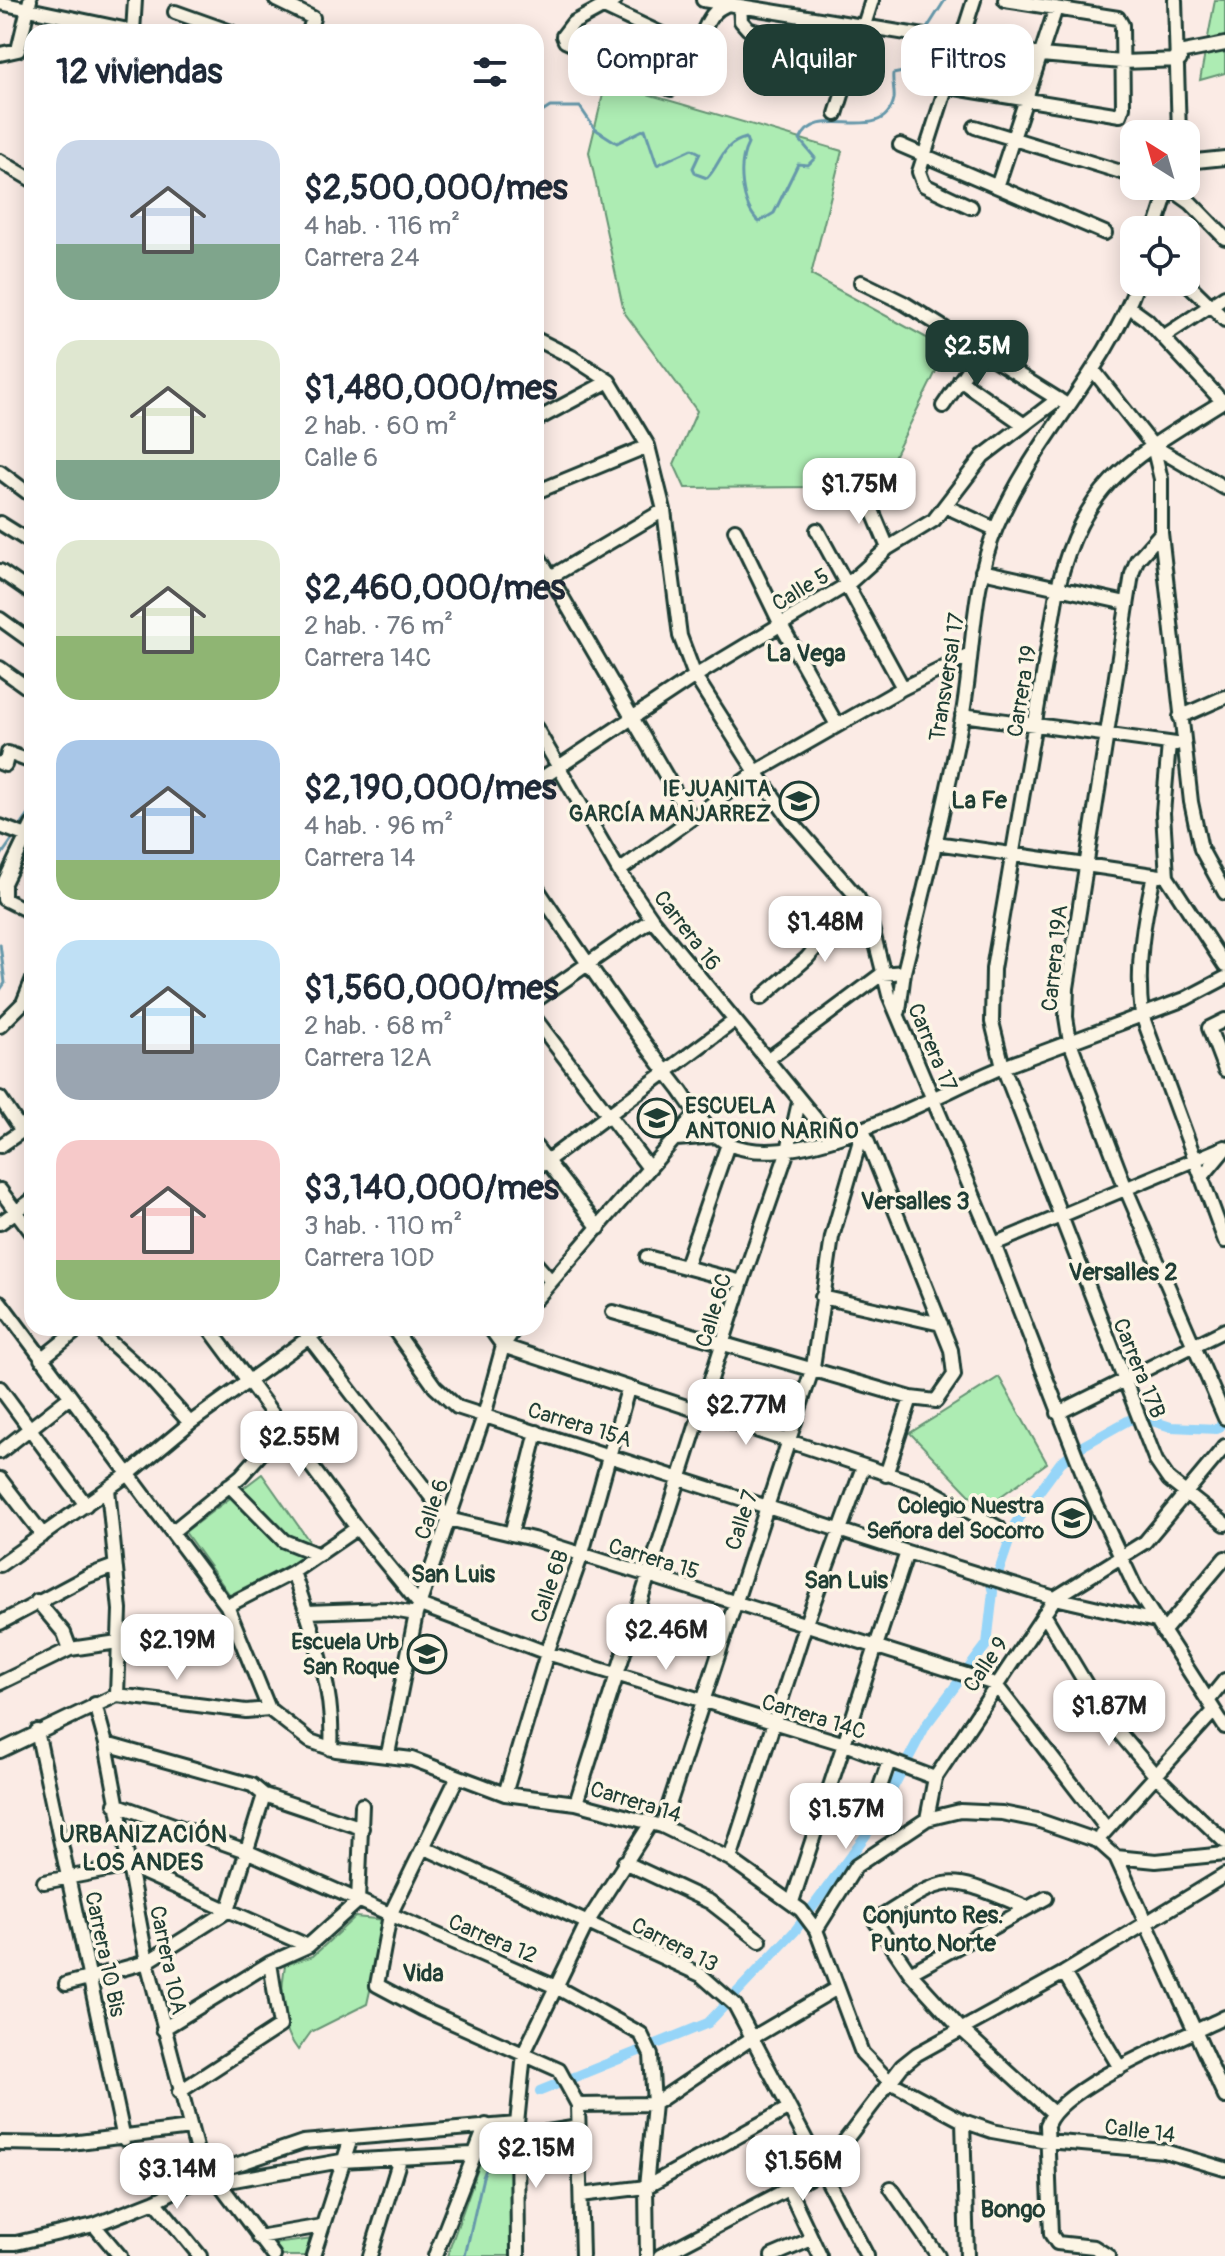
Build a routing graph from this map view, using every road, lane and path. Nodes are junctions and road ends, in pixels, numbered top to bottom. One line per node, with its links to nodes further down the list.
1 (135, 0): 19 (street)
2 (276, 0): 21 (street)
3 (703, 0): 12 (street)
4 (802, 0): 16 (street)
5 (872, 0): 25 (street)
6 (974, 0): 26 (street)
7 (1005, 0): 14 (street)
8 (1175, 0): 32 (street)
9 (609, 2): 12 (street); 22 (street)
10 (0, 3): 11 (street)
11 (29, 4): 17 (street); 18 (street)
12 (726, 5): 13 (street)
13 (740, 6): 16 (street); 23 (street)
14 (1056, 8): 31 (street); 33 (street)
15 (175, 12): 20 (street)
16 (799, 15): 24 (street)
17 (24, 24)
18 (103, 24)
19 (134, 24)
20 (209, 24)
21 (311, 24)
22 (572, 24)
23 (744, 24)
24 (853, 24)
25 (866, 24)
26 (968, 24)
27 (24, 25): 29 (street)
28 (1225, 44): 32 (street)
29 (0, 54)
30 (1034, 54): 31 (street)
31 (1041, 55): 33 (street); 37 (street)
32 (1179, 56): 33 (street); 39 (street)
33 (1122, 62): 37 (street)
34 (843, 96): 38 (street)
35 (946, 96): 43 (street)
36 (995, 96): 37 (street)
37 (1026, 102): 41 (street)
38 (836, 114)
39 (1179, 120)
40 (975, 127): 41 (street)
41 (1015, 138): 47 (street); 49 (street)
42 (900, 145): 43 (street)
43 (926, 155): 49 (street); 51 (street)
44 (1225, 158): 46 (street)
45 (0, 161): 48 (street)
46 (1200, 161)
47 (1120, 172)
48 (24, 175)
49 (998, 184): 52 (street)
50 (1183, 200): 53 (street)
51 (971, 207)
52 (1105, 233)
53 (1225, 238)
54 (861, 282): 63 (street)
55 (1200, 295): 58 (street)
56 (1133, 296): 59 (street, Transversal 17)
57 (1225, 296): 58 (street)
58 (1210, 305): 60 (street); 61 (street)
59 (1129, 307): 61 (street); 64 (street, Transversal 17)
60 (1225, 320)
61 (1163, 337): 68 (street)
62 (544, 343): 66 (street, Carrera 17)
63 (981, 350): 65 (street); 67 (street)
64 (1094, 371): 70 (street, Transversal 17); 74 (street)
65 (960, 380): 69 (street); 72 (street)
66 (609, 381): 71 (street); 73 (street, Carrera 17)
67 (1058, 399): 70 (street); 72 (street, Calle 5)
68 (1224, 400): 74 (street, Carrera 19)
69 (943, 406)
70 (1070, 406): 83 (street, Transversal 17)
71 (544, 416)
72 (1023, 424): 80 (street, Calle 5)
73 (648, 446): 77 (street); 81 (street, Carrera 17)
74 (1153, 446): 76 (street); 86 (street); 94 (street, Carrera 19)
75 (0, 472): 78 (street)
76 (1225, 488)
77 (544, 489)
78 (24, 490)
79 (864, 491): 88 (street)
80 (947, 507): 83 (street); 88 (street, Calle 5)
81 (664, 510): 92 (street); 102 (street, Carrera 17)
82 (0, 523): 87 (street)
83 (995, 529): 91 (street, Transversal 17)
84 (735, 530): 98 (street)
85 (817, 530): 93 (street)
86 (1161, 533): 96 (street, Carrera 19A); 108 (street)
87 (24, 538)
88 (888, 548): 93 (street, Calle 5)
89 (544, 568): 92 (street)
90 (0, 571): 95 (street)
91 (982, 571): 94 (street); 100 (street, Transversal 17)
92 (549, 578): 107 (street)
93 (848, 584): 98 (street, Calle 5); 104 (street)
94 (1058, 587): 96 (street); 109 (street, Carrera 19)
95 (24, 588)
96 (1126, 603): 111 (street, Carrera 19A)
97 (0, 619): 99 (street)
98 (781, 625): 102 (street, Calle 5); 110 (street)
99 (24, 636)
100 (970, 655): 104 (street); 106 (street, Transversal 17)
101 (0, 668): 103 (street)
102 (695, 676): 107 (street, Calle 5); 118 (street, Carrera 17)
103 (24, 685)
104 (903, 688): 110 (street)
105 (1225, 697): 108 (street)
106 (962, 715): 109 (street); 124 (street, Transversal 17)
107 (631, 717): 117 (street, Calle 5); 122 (street)
108 (1180, 717): 114 (street)
109 (1036, 724): 111 (street); 125 (street, Carrera 19)
110 (837, 725): 118 (street)
111 (1105, 736): 113 (street); 126 (street, Carrera 19A)
112 (544, 741): 117 (street, Carrera 16)
113 (1169, 744): 114 (street); 120 (street)
114 (1183, 745): 119 (street)
115 (24, 759): 116 (street)
116 (0, 763)
117 (559, 765): 121 (street, Calle 5); 127 (street, Carrera 16)
118 (756, 772): 122 (street); 130 (street, Carrera 17)
119 (1187, 774): 120 (street); 129 (street)
120 (1168, 775): 128 (street)
121 (544, 776)
122 (691, 819): 127 (street)
123 (16, 832): 132 (street)
124 (936, 843): 125 (street); 136 (street, Transversal 17)
125 (1014, 857): 126 (street); 150 (street, Carrera 19)
126 (1086, 867): 128 (street); 148 (street, Carrera 19A)
127 (619, 871): 133 (street, Carrera 16)
128 (1160, 876): 135 (street); 143 (street)
129 (1225, 893)
130 (858, 898): 137 (street, Carrera 17); 140 (street)
131 (544, 899): 134 (street)
132 (24, 909)
133 (652, 919): 134 (street); 145 (street, Carrera 16)
134 (587, 965): 139 (street); 152 (street)
135 (1225, 966)
136 (904, 972): 137 (street); 142 (street, Transversal 17)
137 (882, 974): 142 (street, Carrera 17); 149 (street)
138 (1225, 978): 143 (street)
139 (544, 995)
140 (761, 998)
141 (24, 1001): 146 (street)
142 (898, 1014): 153 (street, Carrera 17)
143 (1142, 1015): 148 (street); 167 (street)
144 (1225, 1020): 151 (street)
145 (734, 1021): 149 (street, Carrera 16); 152 (street)
146 (0, 1026)
147 (544, 1031): 157 (street)
148 (1070, 1042): 150 (street); 172 (street, Carrera 19A)
149 (768, 1059): 155 (street, Carrera 16)
150 (1003, 1067): 153 (street); 176 (street, Carrera 17B)
151 (1225, 1070)
152 (666, 1072): 156 (street); 157 (street)
153 (932, 1097): 160 (street); 181 (street, Carrera 17)
154 (0, 1098): 158 (street)
155 (799, 1102): 162 (street, Carrera 16); 166 (street, Calle 6C)
156 (697, 1113): 161 (street); 163 (street)
157 (609, 1116): 168 (street); 169 (street)
158 (24, 1124)
159 (24, 1129): 164 (street)
160 (863, 1130): 162 (street); 188 (street, Calle 7); 191 (street)
161 (676, 1139): 163 (street); 169 (street)
162 (832, 1139): 166 (street)
163 (723, 1140): 166 (street); 183 (street)
164 (0, 1146)
165 (1225, 1148): 167 (street); 171 (street)
166 (788, 1150): 186 (street, Calle 6C)
167 (1194, 1160): 171 (street); 172 (street)
168 (544, 1164)
169 (649, 1168): 179 (street)
170 (544, 1169): 179 (street)
171 (1201, 1178): 180 (street)
172 (1126, 1189): 176 (street); 205 (street, Carrera 19A)
173 (0, 1190): 175 (street)
174 (24, 1206): 175 (street)
175 (16, 1211): 177 (street); 178 (street)
176 (1059, 1217): 181 (street); 209 (street, Carrera 17B)
177 (24, 1222)
178 (0, 1223)
179 (599, 1228): 185 (street)
180 (1225, 1241)
181 (994, 1244): 214 (street, Carrera 17)
182 (647, 1257): 183 (street)
183 (686, 1265): 186 (street)
184 (544, 1273): 185 (street)
185 (550, 1280): 187 (street)
186 (742, 1282): 203 (street, Calle 6C)
187 (544, 1288)
188 (822, 1297): 191 (street); 207 (street, Calle 7)
189 (0, 1302): 193 (street, Carrera 14)
190 (613, 1312): 203 (street)
191 (941, 1324): 213 (street)
192 (1225, 1330): 205 (street)
193 (24, 1335)
194 (24, 1336): 206 (street, Carrera 14)
195 (70, 1336): 206 (street)
196 (105, 1336): 218 (street)
197 (216, 1336): 208 (street)
198 (300, 1336): 208 (street)
199 (308, 1336): 236 (street)
200 (399, 1336): 217 (street, Carrera 15A)
201 (496, 1336): 204 (street)
202 (510, 1336): 204 (street, Calle 6)
203 (723, 1345): 207 (street); 215 (street, Calle 6C)
204 (503, 1346): 211 (street); 217 (street, Calle 6)
205 (1192, 1347): 209 (street); 216 (street, Carrera 19A)
206 (41, 1359): 212 (street, Carrera 14)
207 (813, 1367): 213 (street); 222 (street, Calle 7)
208 (250, 1378): 218 (street); 221 (street)
209 (1123, 1382): 214 (street); 233 (street, Carrera 17B)
210 (0, 1388): 219 (street)
211 (628, 1389): 215 (street); 225 (street, Calle 6B)
212 (70, 1397): 219 (street); 227 (street, Carrera 14)
213 (911, 1398): 228 (street)
214 (1058, 1413): 248 (street, Carrera 17)
215 (702, 1414): 222 (street); 229 (street, Calle 6C)
216 (1223, 1414)
217 (484, 1416): 220 (street, Carrera 15A); 236 (street, Calle 6)
218 (190, 1423): 227 (street)
219 (30, 1429): 224 (street); 235 (street)
220 (537, 1432): 225 (street, Carrera 15A); 242 (street)
221 (289, 1435): 231 (street); 238 (street)
222 (790, 1443): 226 (street); 234 (street, Calle 7)
223 (1225, 1446): 233 (street, Calle 9)
224 (0, 1452)
225 (610, 1454): 229 (street, Carrera 15A); 246 (street, Calle 6B)
226 (863, 1467): 228 (street); 240 (street)
227 (130, 1473): 232 (street); 241 (street, Carrera 14)
228 (886, 1475): 239 (street)
229 (682, 1477): 234 (street, Carrera 15A); 252 (street, Calle 6C)
230 (0, 1479): 243 (street)
231 (229, 1485): 241 (street); 245 (street)
232 (108, 1489): 235 (street); 250 (street)
233 (1184, 1494): 237 (street, Carrera 17B); 248 (street, Calle 9)
234 (766, 1504): 240 (street, Carrera 15A); 255 (street, Calle 7)
235 (86, 1505): 243 (street)
236 (448, 1519): 242 (street, Carrera 15); 257 (street, Calle 6)
237 (1225, 1524)
238 (357, 1528): 245 (street); 257 (street)
239 (999, 1528)
240 (841, 1530): 244 (street, Carrera 15A); 261 (street)
241 (172, 1532): 256 (street, Carrera 14)
242 (511, 1534): 246 (street, Carrera 15)
243 (43, 1535): 249 (street)
244 (907, 1552): 253 (street, Carrera 15A); 264 (street)
245 (319, 1555): 251 (street)
246 (581, 1557): 252 (street, Carrera 15); 266 (street, Calle 6B)
247 (1225, 1558): 262 (street)
248 (1120, 1560): 253 (street, Calle 9); 262 (street, Carrera 17)
249 (0, 1565)
250 (115, 1566): 254 (street); 263 (street)
251 (293, 1572): 256 (street); 258 (street)
252 (650, 1577): 255 (street, Carrera 15); 267 (street, Calle 6C)
253 (1055, 1598): 259 (street, Calle 9); 262 (street, Carrera 15A)
254 (37, 1601): 260 (street); 265 (street)
255 (735, 1604): 261 (street, Carrera 15); 272 (street, Calle 7)
256 (227, 1606): 275 (street, Carrera 14)
257 (418, 1609): 258 (street, Carrera 14C); 266 (street, Carrera 14C); 283 (street, Calle 6)
258 (307, 1612): 281 (street)
259 (1044, 1614): 270 (street, Calle 9); 285 (street)
260 (0, 1623)
261 (805, 1626): 264 (street, Carrera 15); 276 (street)
262 (1160, 1627): 274 (street, Carrera 17)
263 (118, 1642): 265 (street); 271 (street)
264 (877, 1645): 270 (street, Carrera 15); 280 (street)
265 (70, 1649): 269 (street)
266 (547, 1653): 267 (street, Carrera 14C); 288 (street, Calle 6B)
267 (617, 1677): 272 (street, Carrera 14C); 291 (street, Calle 6C)
268 (1225, 1680): 274 (street)
269 (0, 1683)
270 (995, 1684): 287 (street, Calle 9); 297 (street)
271 (117, 1695): 273 (street); 275 (street)
272 (702, 1702): 276 (street, Carrera 14C); 295 (street, Calle 7)
273 (95, 1704): 278 (street); 279 (street, Carrera 10A)
274 (1211, 1706): 277 (street, Carrera 17); 285 (street)
275 (269, 1709): 281 (street, Carrera 14)
276 (775, 1725): 280 (street, Carrera 14C); 304 (street)
277 (1225, 1727)
278 (37, 1731): 282 (street); 308 (street, Carrera 10 Bis)
279 (106, 1744): 289 (street); 292 (street, Carrera 10A)
280 (845, 1744): 284 (street, Carrera 14C); 315 (street)
281 (331, 1749): 283 (street, Carrera 14)
282 (0, 1751)
283 (388, 1754): 286 (street, Carrera 14)
284 (901, 1766): 287 (street, Carrera 14C); 290 (street)
285 (1155, 1775): 297 (street); 299 (street)
286 (457, 1778): 288 (street, Carrera 14); 300 (street)
287 (935, 1778): 294 (street, Calle 9)
288 (505, 1794): 291 (street, Carrera 14)
289 (264, 1795): 296 (street); 301 (street)
290 (877, 1796)
291 (576, 1803): 295 (street, Carrera 14)
292 (115, 1804): 301 (street, Carrera 12); 306 (street, Carrera 10A)
293 (362, 1805): 296 (street)
294 (927, 1819): 298 (street); 315 (street)
295 (657, 1825): 304 (street, Carrera 14); 305 (street, Calle 7)
296 (362, 1828): 311 (street)
297 (1107, 1829): 298 (street)
298 (1098, 1841): 303 (street)
299 (1225, 1842)
300 (423, 1847): 314 (street); 316 (street, Carrera 13)
301 (246, 1851): 311 (street, Carrera 12); 313 (street)
302 (1225, 1854): 303 (street)
303 (1116, 1857): 317 (street)
304 (730, 1859): 315 (street, Carrera 14)
305 (624, 1862): 316 (street, Calle 7); 318 (street)
306 (129, 1866): 308 (street); 313 (street); 320 (street, Carrera 10A)
307 (1225, 1875): 317 (street)
308 (70, 1878): 309 (street); 324 (street, Carrera 10 Bis)
309 (44, 1882)
310 (1046, 1898): 312 (street)
311 (358, 1901): 314 (street, Carrera 12); 319 (street)
312 (1028, 1908): 322 (street); 322 (street)
313 (228, 1911): 319 (street); 320 (street)
314 (390, 1915): 326 (street, Carrera 12); 333 (street)
315 (804, 1916): 327 (street)
316 (587, 1923): 326 (street, Calle 7); 332 (street, Carrera 13)
317 (1144, 1926): 323 (street); 331 (street)
318 (760, 1941)
319 (308, 1946): 321 (street)
320 (147, 1962): 324 (street); 330 (street, Carrera 10A)
321 (270, 1963): 330 (street); 336 (street)
322 (910, 1973): 329 (street)
323 (1064, 1973): 329 (street); 334 (street)
324 (92, 1979): 325 (street); 348 (street, Carrera 10 Bis)
325 (66, 1984)
326 (556, 1987): 333 (street, Calle 7); 338 (street, Carrera 12)
327 (837, 1988): 332 (street); 335 (street)
328 (1225, 2017): 331 (street)
329 (960, 2028): 335 (street); 341 (street)
330 (163, 2029): 336 (street, Carrera 10A)
331 (1196, 2031): 334 (street); 337 (street)
332 (752, 2038): 338 (street); 340 (street, Carrera 13)
333 (524, 2053): 339 (street); 346 (street)
334 (1120, 2068): 341 (street)
335 (890, 2082): 342 (street); 355 (street)
336 (179, 2092): 345 (street, Carrera 10A)
337 (1225, 2097)
338 (654, 2104): 339 (street); 357 (street, Carrera 12)
339 (578, 2105): 344 (street)
340 (789, 2108): 355 (street, Carrera 13); 357 (street)
341 (1052, 2112): 349 (street)
342 (963, 2121): 349 (street); 381 (street)
343 (486, 2125): 346 (street); 347 (street); 351 (street)
344 (578, 2127): 346 (street); 360 (street)
345 (190, 2128): 348 (street); 356 (street, Carrera 10A)
346 (517, 2130): 373 (street)
347 (351, 2138): 353 (street); 356 (street)
348 (124, 2139): 350 (street)
349 (1047, 2141): 354 (street, Calle 14); 382 (street)
350 (0, 2143)
351 (472, 2154): 352 (street); 372 (street)
352 (400, 2159): 353 (street); 371 (street)
353 (341, 2161): 356 (street); 363 (street)
354 (1225, 2169)
355 (822, 2171): 359 (street); 379 (street, Carrera 13)
356 (213, 2178): 361 (street); 364 (street, Carrera 10A)
357 (646, 2187): 360 (street); 375 (street, Carrera 12)
358 (891, 2188): 380 (street)
359 (789, 2190): 365 (street); 376 (street)
360 (581, 2195): 374 (street)
361 (155, 2201): 362 (street); 368 (street)
362 (94, 2225): 366 (street); 367 (street)
363 (322, 2226): 364 (street); 370 (street)
364 (258, 2237): 369 (street, Carrera 10A)
365 (812, 2239): 377 (street); 378 (street)
366 (0, 2243)
367 (120, 2256)
368 (200, 2256)
369 (274, 2256)
370 (313, 2256)
371 (370, 2256)
372 (435, 2256)
373 (518, 2256)
374 (582, 2256)
375 (647, 2256)
376 (660, 2256)
377 (772, 2256)
378 (820, 2256)
379 (867, 2256)
380 (938, 2256)
381 (967, 2256)
382 (1108, 2256)

